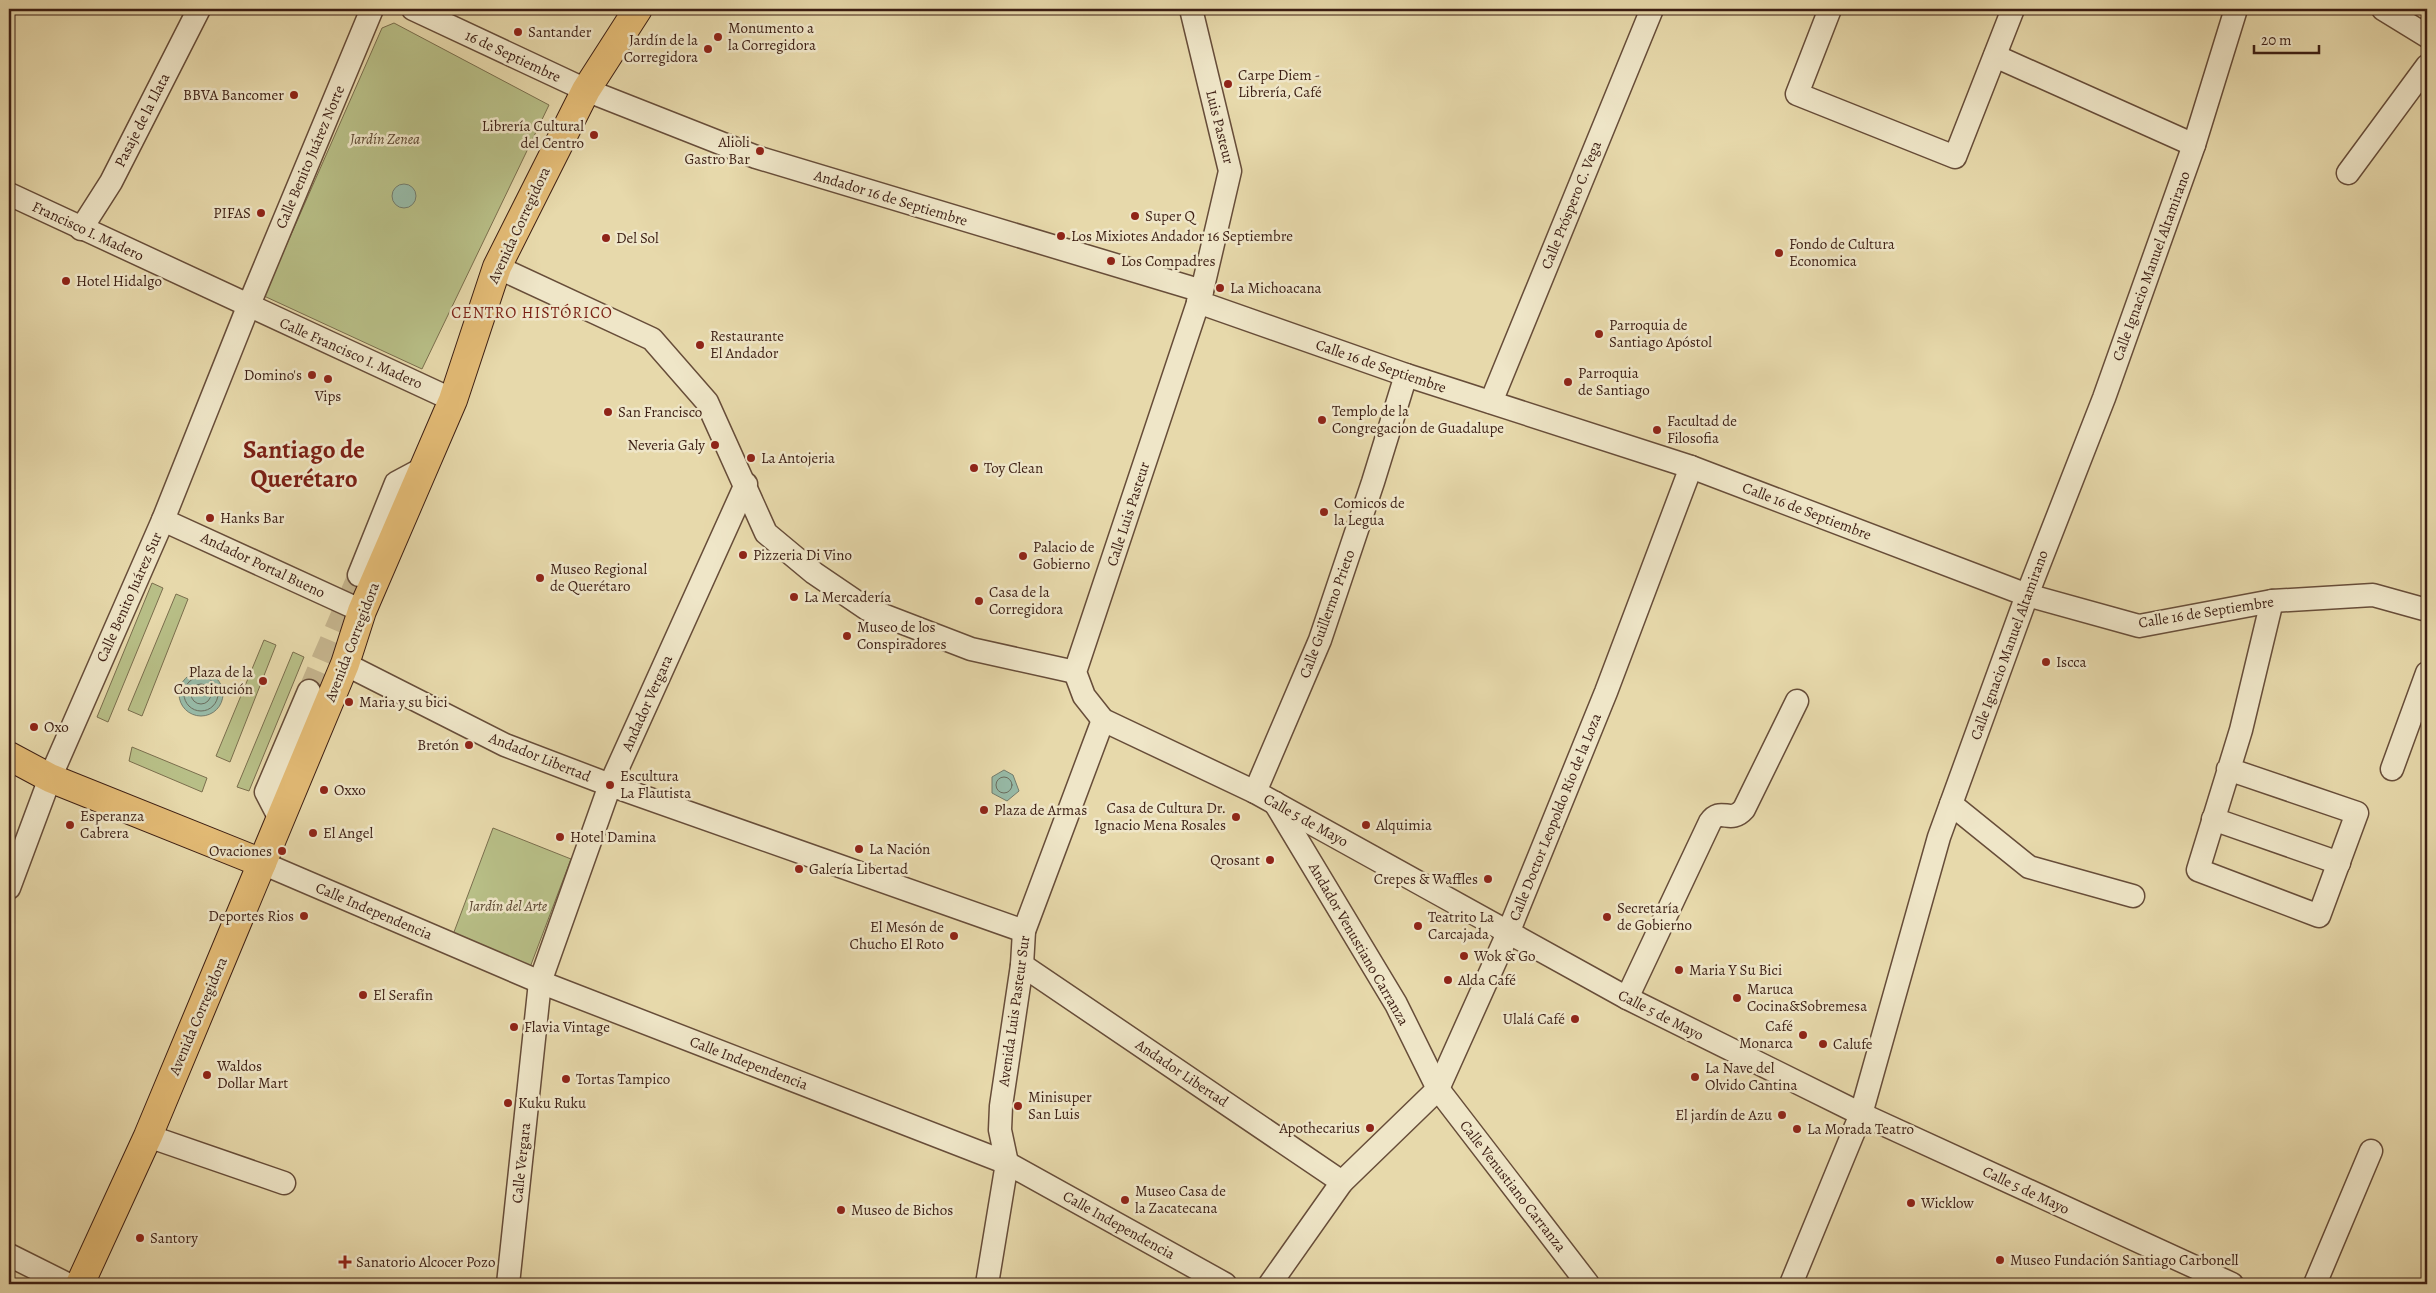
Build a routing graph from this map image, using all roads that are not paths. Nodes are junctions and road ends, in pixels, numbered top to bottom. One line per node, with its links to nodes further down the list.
1 (199, 9): 18 (street, Pasaje de la Llata)
2 (372, 9): 21 (street, Calle Benito Juárez Norte)
3 (413, 9): 14 (street, 16 de Septiembre)
4 (638, 9): 14 (main road, Avenida Corregidora)
5 (1191, 9): 20 (street, Luis Pasteur)
6 (1652, 9): 24 (street, Calle Próspero C. Vega)
7 (1830, 9): 12 (street)
8 (2013, 9): 12 (street)
9 (2236, 9): 15 (street, Calle Ignacio Manuel Altamirano)
10 (2383, 9): 11 (street)
11 (2427, 36)
12 (1995, 56): 15 (street)
13 (2427, 66): 16 (street)
14 (586, 90): 19 (main road, Avenida Corregidora); 20 (street, Andador 16 de Septiembre)
15 (2194, 145): 32 (street, Calle Ignacio Manuel Altamirano)
16 (2348, 173)
17 (9, 194): 18 (street, Francisco I. Madero)
18 (81, 229): 21 (street, Francisco I. Madero)
19 (497, 266): 23 (main road, Avenida Corregidora); 27 (street)
20 (1200, 296): 22 (street, Calle 16 de Septiembre); 37 (street, Calle Luis Pasteur)
21 (248, 306): 23 (street, Calle Francisco I. Madero); 29 (street, Calle Benito Juárez Sur)
22 (1406, 375): 24 (street, Calle 16 de Septiembre); 47 (street, Calle Guillermo Prieto)
23 (453, 400): 26 (main road, Avenida Corregidora)
24 (1490, 402): 25 (street, Calle 16 de Septiembre)
25 (1691, 467): 32 (street, Calle 16 de Septiembre); 57 (street, Calle Doctor Leopoldo Río de la Loza)
26 (424, 468): 31 (street); 35 (main road, Avenida Corregidora)
27 (746, 484): 28 (street, Andador Vergara); 30 (street)
28 (734, 510): 30 (street); 46 (street, Andador Vergara)
29 (163, 520): 35 (street, Andador Portal Bueno); 45 (street, Calle Benito Juárez Sur)
30 (766, 533): 37 (street)
31 (359, 575)
32 (2027, 595): 33 (street, Calle 16 de Septiembre); 49 (street, Calle Ignacio Manuel Altamirano)
33 (2272, 601): 34 (street, Calle 16 de Septiembre); 43 (street)
34 (2427, 610)
35 (362, 611): 36 (main road, Avenida Corregidora)
36 (345, 664): 46 (street, Andador Libertad); 50 (main road, Avenida Corregidora)
37 (1075, 672): 41 (street)
38 (2427, 673): 44 (street)
39 (310, 691): 50 (street)
40 (1797, 701): 60 (street)
41 (1103, 720): 47 (street, Calle 5 de Mayo); 56 (street, Avenida Luis Pasteur Sur)
42 (9, 756): 45 (main road)
43 (2228, 769): 51 (street); 53 (street)
44 (2392, 769)
45 (50, 778): 52 (main road); 54 (street, Calle Benito Juárez Sur)
46 (610, 785): 56 (street, Andador Libertad); 59 (street, Andador Vergara)
47 (1255, 792): 48 (street, Calle 5 de Mayo)
48 (1275, 802): 57 (street, Calle 5 de Mayo); 61 (street, Andador Venustiano Carranza)
49 (1951, 804): 55 (street); 62 (street, Calle Ignacio Manuel Altamirano)
50 (280, 818): 52 (main road, Avenida Corregidora)
51 (2213, 819): 53 (street); 53 (street)
52 (262, 863): 59 (street, Calle Independencia); 63 (main road, Avenida Corregidora)
53 (2339, 863)
54 (9, 888)
55 (2133, 896)
56 (1024, 931): 58 (street, Avenida Luis Pasteur Sur)
57 (1508, 933): 60 (street, Calle 5 de Mayo); 61 (street, Calle Doctor Leopoldo Río de la Loza)
58 (1022, 965): 65 (street, Avenida Luis Pasteur Sur); 66 (street, Andador Libertad)
59 (540, 982): 65 (street, Calle Independencia); 72 (street, Calle Vergara)
60 (1627, 998): 62 (street, Calle 5 de Mayo)
61 (1438, 1089): 66 (street, Calle Doctor Leopoldo Río de la Loza); 76 (street, Calle Venustiano Carranza)
62 (1861, 1114): 69 (street, Calle 5 de Mayo); 77 (street, Calle Ignacio Manuel Altamirano)
63 (148, 1136): 67 (street); 71 (main road, Avenida Corregidora)
64 (2371, 1151): 78 (street)
65 (1006, 1163): 73 (street, Avenida Luis Pasteur Sur); 74 (street, Calle Independencia)
66 (1342, 1182): 75 (street, Calle Doctor Leopoldo Río de la Loza)
67 (284, 1183)
68 (9, 1255): 70 (street)
69 (2218, 1281)
70 (67, 1284)
71 (80, 1284)
72 (508, 1284)
73 (988, 1284)
74 (1225, 1284)
75 (1270, 1284)
76 (1588, 1284)
77 (1791, 1284)
78 (2315, 1284)

